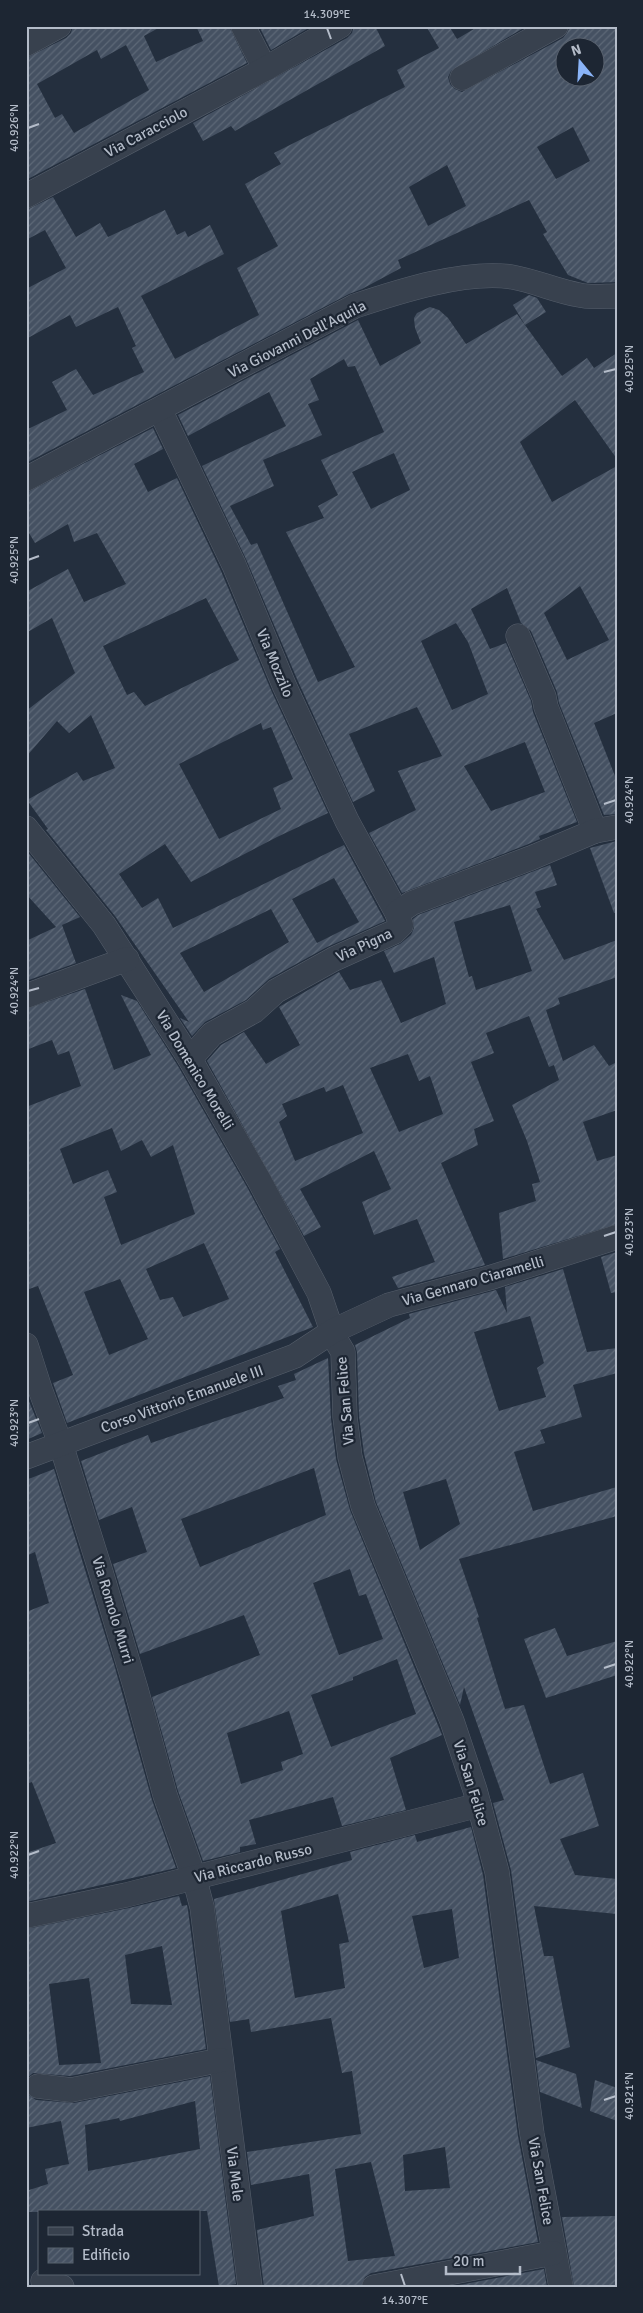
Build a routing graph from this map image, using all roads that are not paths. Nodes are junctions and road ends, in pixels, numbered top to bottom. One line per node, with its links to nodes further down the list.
1 (59, 26): 5 (street)
2 (243, 26): 6 (street)
3 (340, 26): 6 (street, Via Caracciolo)
4 (556, 26): 7 (street)
5 (26, 44)
6 (265, 69): 8 (street, Via Caracciolo)
7 (462, 78)
8 (26, 196)
9 (617, 296): 10 (street, Via Giovanni Dell'Aquila)
10 (160, 410): 11 (street, Via Giovanni Dell'Aquila); 15 (street, Via Mozzilo)
11 (26, 479)
12 (518, 636): 14 (street, Via Pigna)
13 (26, 828): 16 (street, Via Domenico Morelli)
14 (606, 829): 15 (street, Via Pigna)
15 (397, 912): 18 (street, Via Pigna)
16 (128, 959): 17 (street); 18 (street, Via Domenico Morelli)
17 (26, 996)
18 (190, 1059): 20 (street, Via Domenico Morelli)
19 (617, 1237): 20 (street, Via Gennaro Ciaramelli)
20 (333, 1331): 22 (street, Corso Vittorio Emanuele III); 24 (street, Via San Felice)
21 (26, 1346): 22 (street, Via Romolo Murri)
22 (60, 1443): 23 (street, Corso Vittorio Emanuele III); 25 (street, Via Romolo Murri)
23 (26, 1457)
24 (479, 1805): 25 (street, Via Riccardo Russo); 29 (street, Via San Felice)
25 (194, 1877): 26 (street, Via Riccardo Russo); 27 (street, Via Mele)
26 (26, 1916)
27 (222, 2060): 28 (street); 30 (street, Via Mele)
28 (38, 2086)
29 (554, 2252): 31 (street); 32 (street, Via San Felice)
30 (250, 2287)
31 (374, 2287)
32 (561, 2287)

